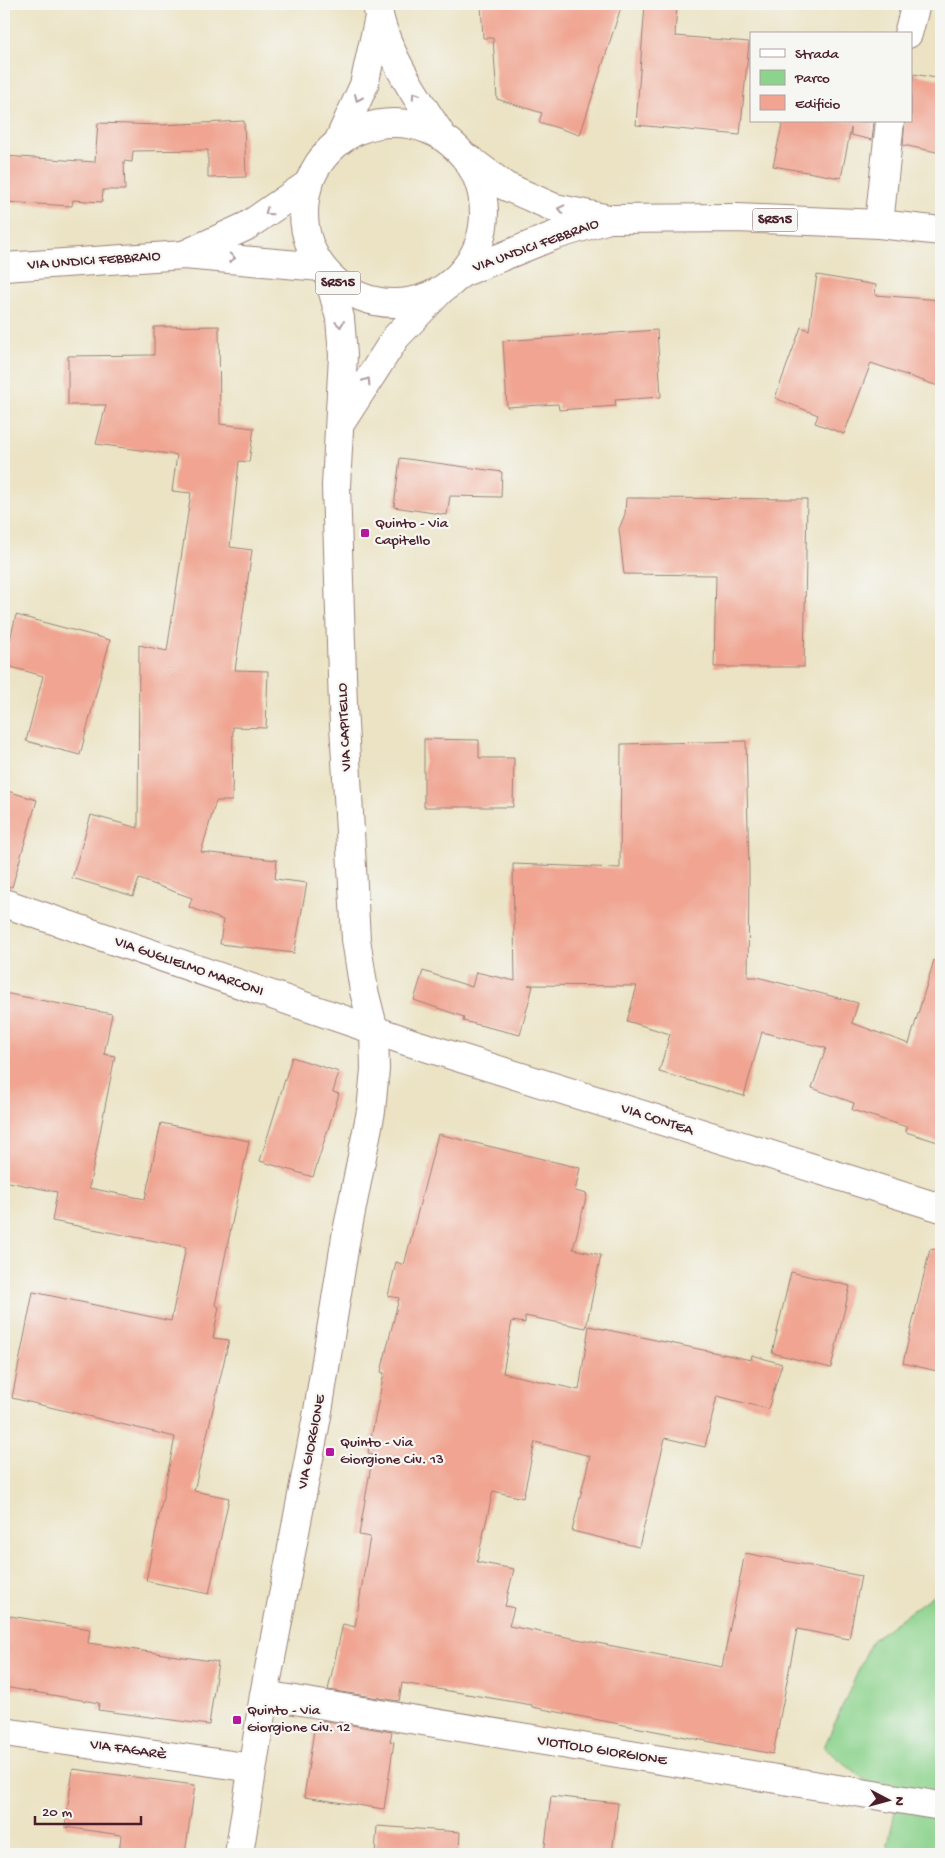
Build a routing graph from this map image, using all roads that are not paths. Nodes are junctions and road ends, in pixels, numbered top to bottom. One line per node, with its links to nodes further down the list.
1 (916, 4): 3 (street)
2 (378, 10): 5 (street, one-way to 2); 6 (street, one-way to 6)
3 (909, 32)
4 (890, 122): 10 (street)
5 (442, 136): 6 (street, VIA UNDICI FEBBRAIO / SR515); 7 (street, VIA UNDICI FEBBRAIO / SR515)
6 (339, 140): 8 (street, VIA UNDICI FEBBRAIO / SR515)
7 (464, 155): 9 (street, VIA UNDICI FEBBRAIO / SR515, one-way to 7); 15 (street, VIA UNDICI FEBBRAIO / SR515)
8 (308, 184): 12 (street, VIA UNDICI FEBBRAIO / SR515, one-way to 12); 14 (street, VIA UNDICI FEBBRAIO / SR515)
9 (609, 219): 10 (street, VIA UNDICI FEBBRAIO / SR515); 15 (street, VIA UNDICI FEBBRAIO / SR515)
10 (879, 224): 11 (street, VIA UNDICI FEBBRAIO / SR515)
11 (941, 231)
12 (184, 255): 13 (street, VIA UNDICI FEBBRAIO / SR515); 14 (street, VIA UNDICI FEBBRAIO / SR515, one-way to 14)
13 (4, 267)
14 (325, 272): 16 (street, VIA UNDICI FEBBRAIO / SR515); 17 (street, VIA CAPITELLO, one-way to 17)
15 (462, 272): 16 (street, VIA UNDICI FEBBRAIO / SR515)
16 (441, 290): 17 (street, VIA CAPITELLO, one-way to 16)
17 (341, 423): 19 (street, VIA CAPITELLO)
18 (4, 903): 19 (street, VIA GUGLIELMO MARCONI)
19 (374, 1030): 20 (street, VIA CONTEA); 21 (street, VIA GIORGIONE)
20 (941, 1208)
21 (264, 1695): 23 (street, VIA GIORGIONE); 24 (street, VIOTTOLO GIORGIONE)
22 (4, 1732): 23 (street, VIA FAGARÈ)
23 (252, 1768): 25 (street, VIA GIORGIONE)
24 (941, 1806)
25 (239, 1854)

